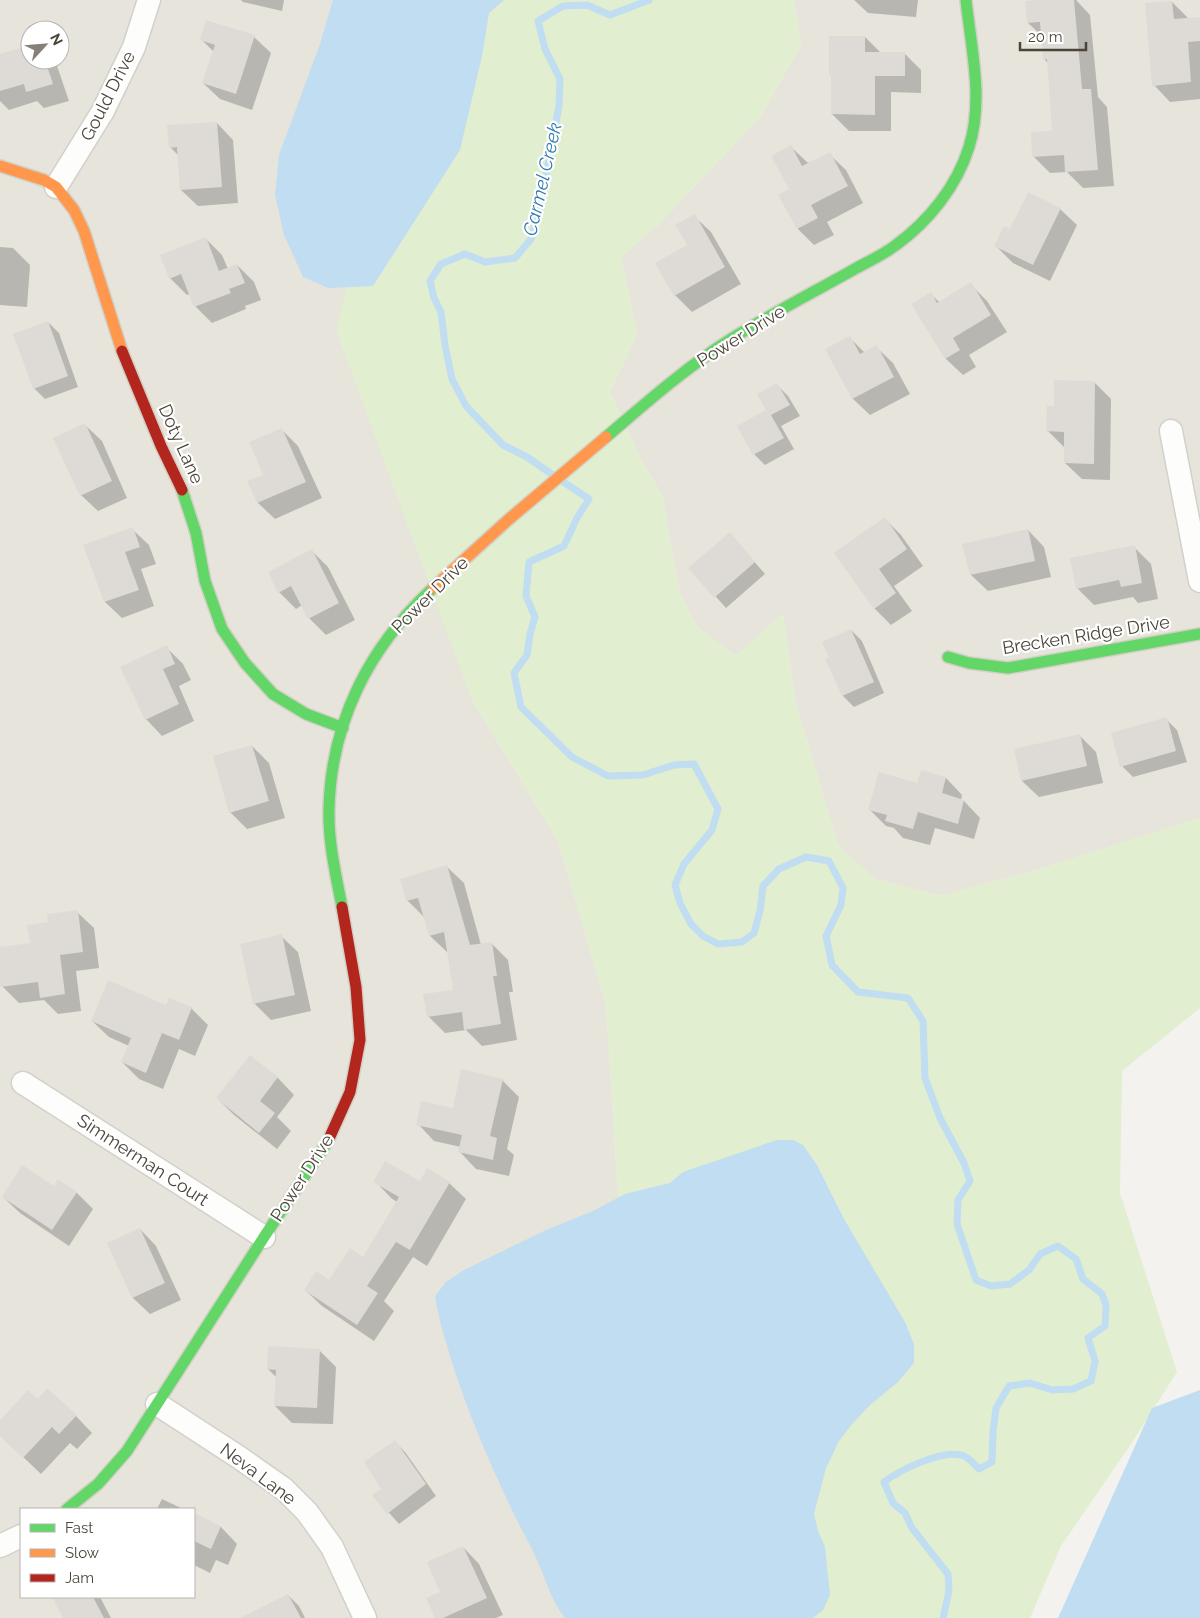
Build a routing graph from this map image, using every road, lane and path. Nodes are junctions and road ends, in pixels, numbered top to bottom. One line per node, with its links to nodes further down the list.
1 (149, 0): 4 (street, Gould Drive)
2 (966, 0): 9 (street, Power Drive)
3 (0, 166): 4 (street, Doty Lane)
4 (56, 187): 9 (street, Doty Lane)
5 (1171, 432): 6 (street)
6 (1200, 581)
7 (1200, 634): 8 (street, Brecken Ridge Drive)
8 (948, 657)
9 (343, 728): 11 (street, Power Drive)
10 (23, 1083): 11 (street, Simmerman Court)
11 (264, 1237): 12 (street, Power Drive)
12 (157, 1404): 13 (street, Power Drive); 16 (street, Neva Lane)
13 (68, 1508)
14 (20, 1536): 15 (street)
15 (0, 1546)
16 (365, 1618)

